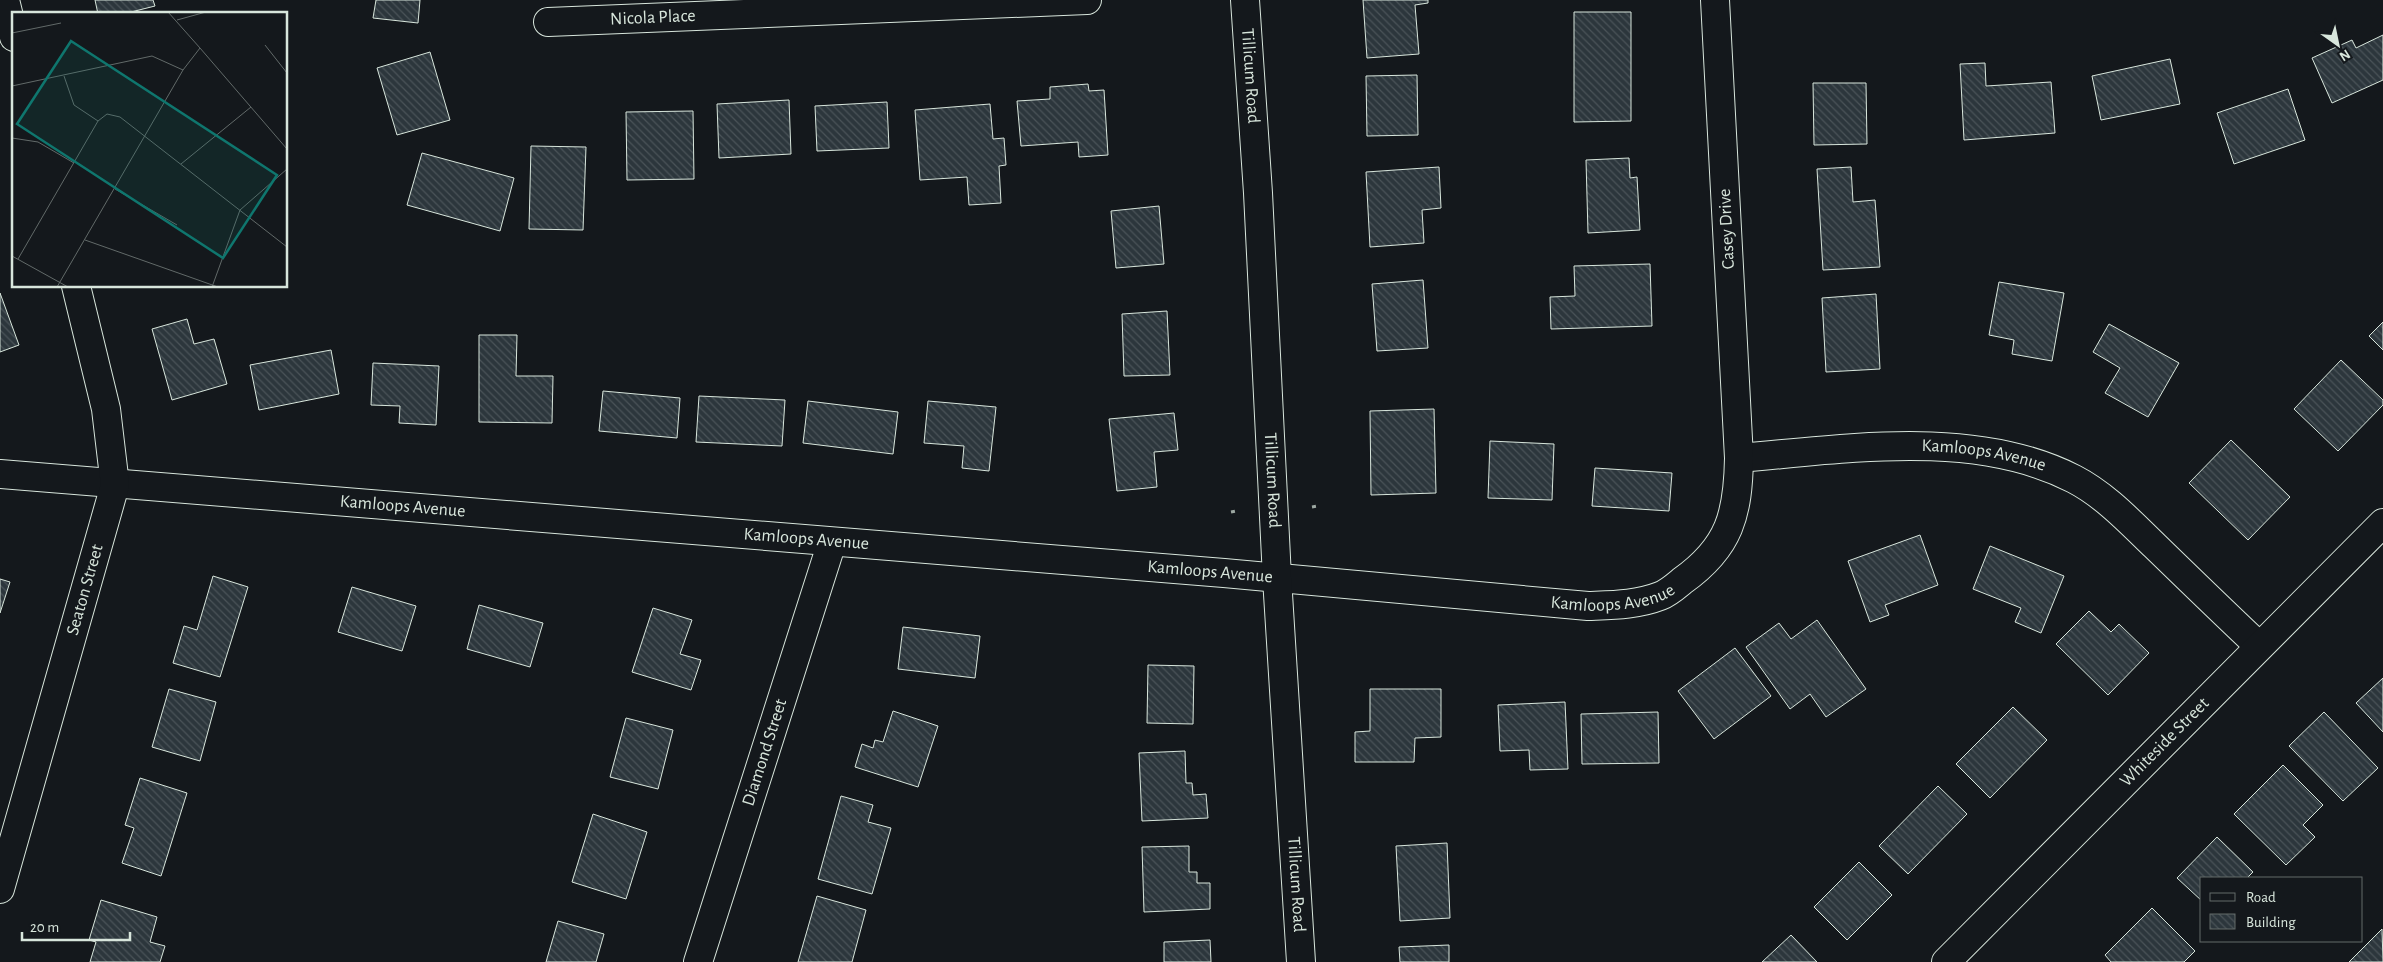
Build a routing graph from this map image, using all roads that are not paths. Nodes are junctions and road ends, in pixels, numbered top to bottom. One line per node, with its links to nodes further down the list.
1 (5, 0): 6 (street)
2 (1086, 0): 5 (street, Nicola Place)
3 (1245, 0): 13 (street, Tillicum Road)
4 (1715, 0): 8 (street, Casey Drive)
5 (548, 22)
6 (12, 29)
7 (76, 288): 10 (street, Seaton Street)
8 (1739, 458): 13 (street, Kamloops Avenue); 14 (street, Kamloops Avenue)
9 (0, 474): 10 (street, Kamloops Avenue)
10 (115, 484): 12 (street, Kamloops Avenue); 15 (street, Seaton Street)
11 (2383, 523): 14 (street, Whiteside Street)
12 (832, 542): 13 (street, Kamloops Avenue); 16 (street, Diamond Street)
13 (1277, 578): 17 (street, Tillicum Road)
14 (2259, 646): 18 (street, Whiteside Street)
15 (0, 889)
16 (698, 962)
17 (1301, 962)
18 (1946, 962)

